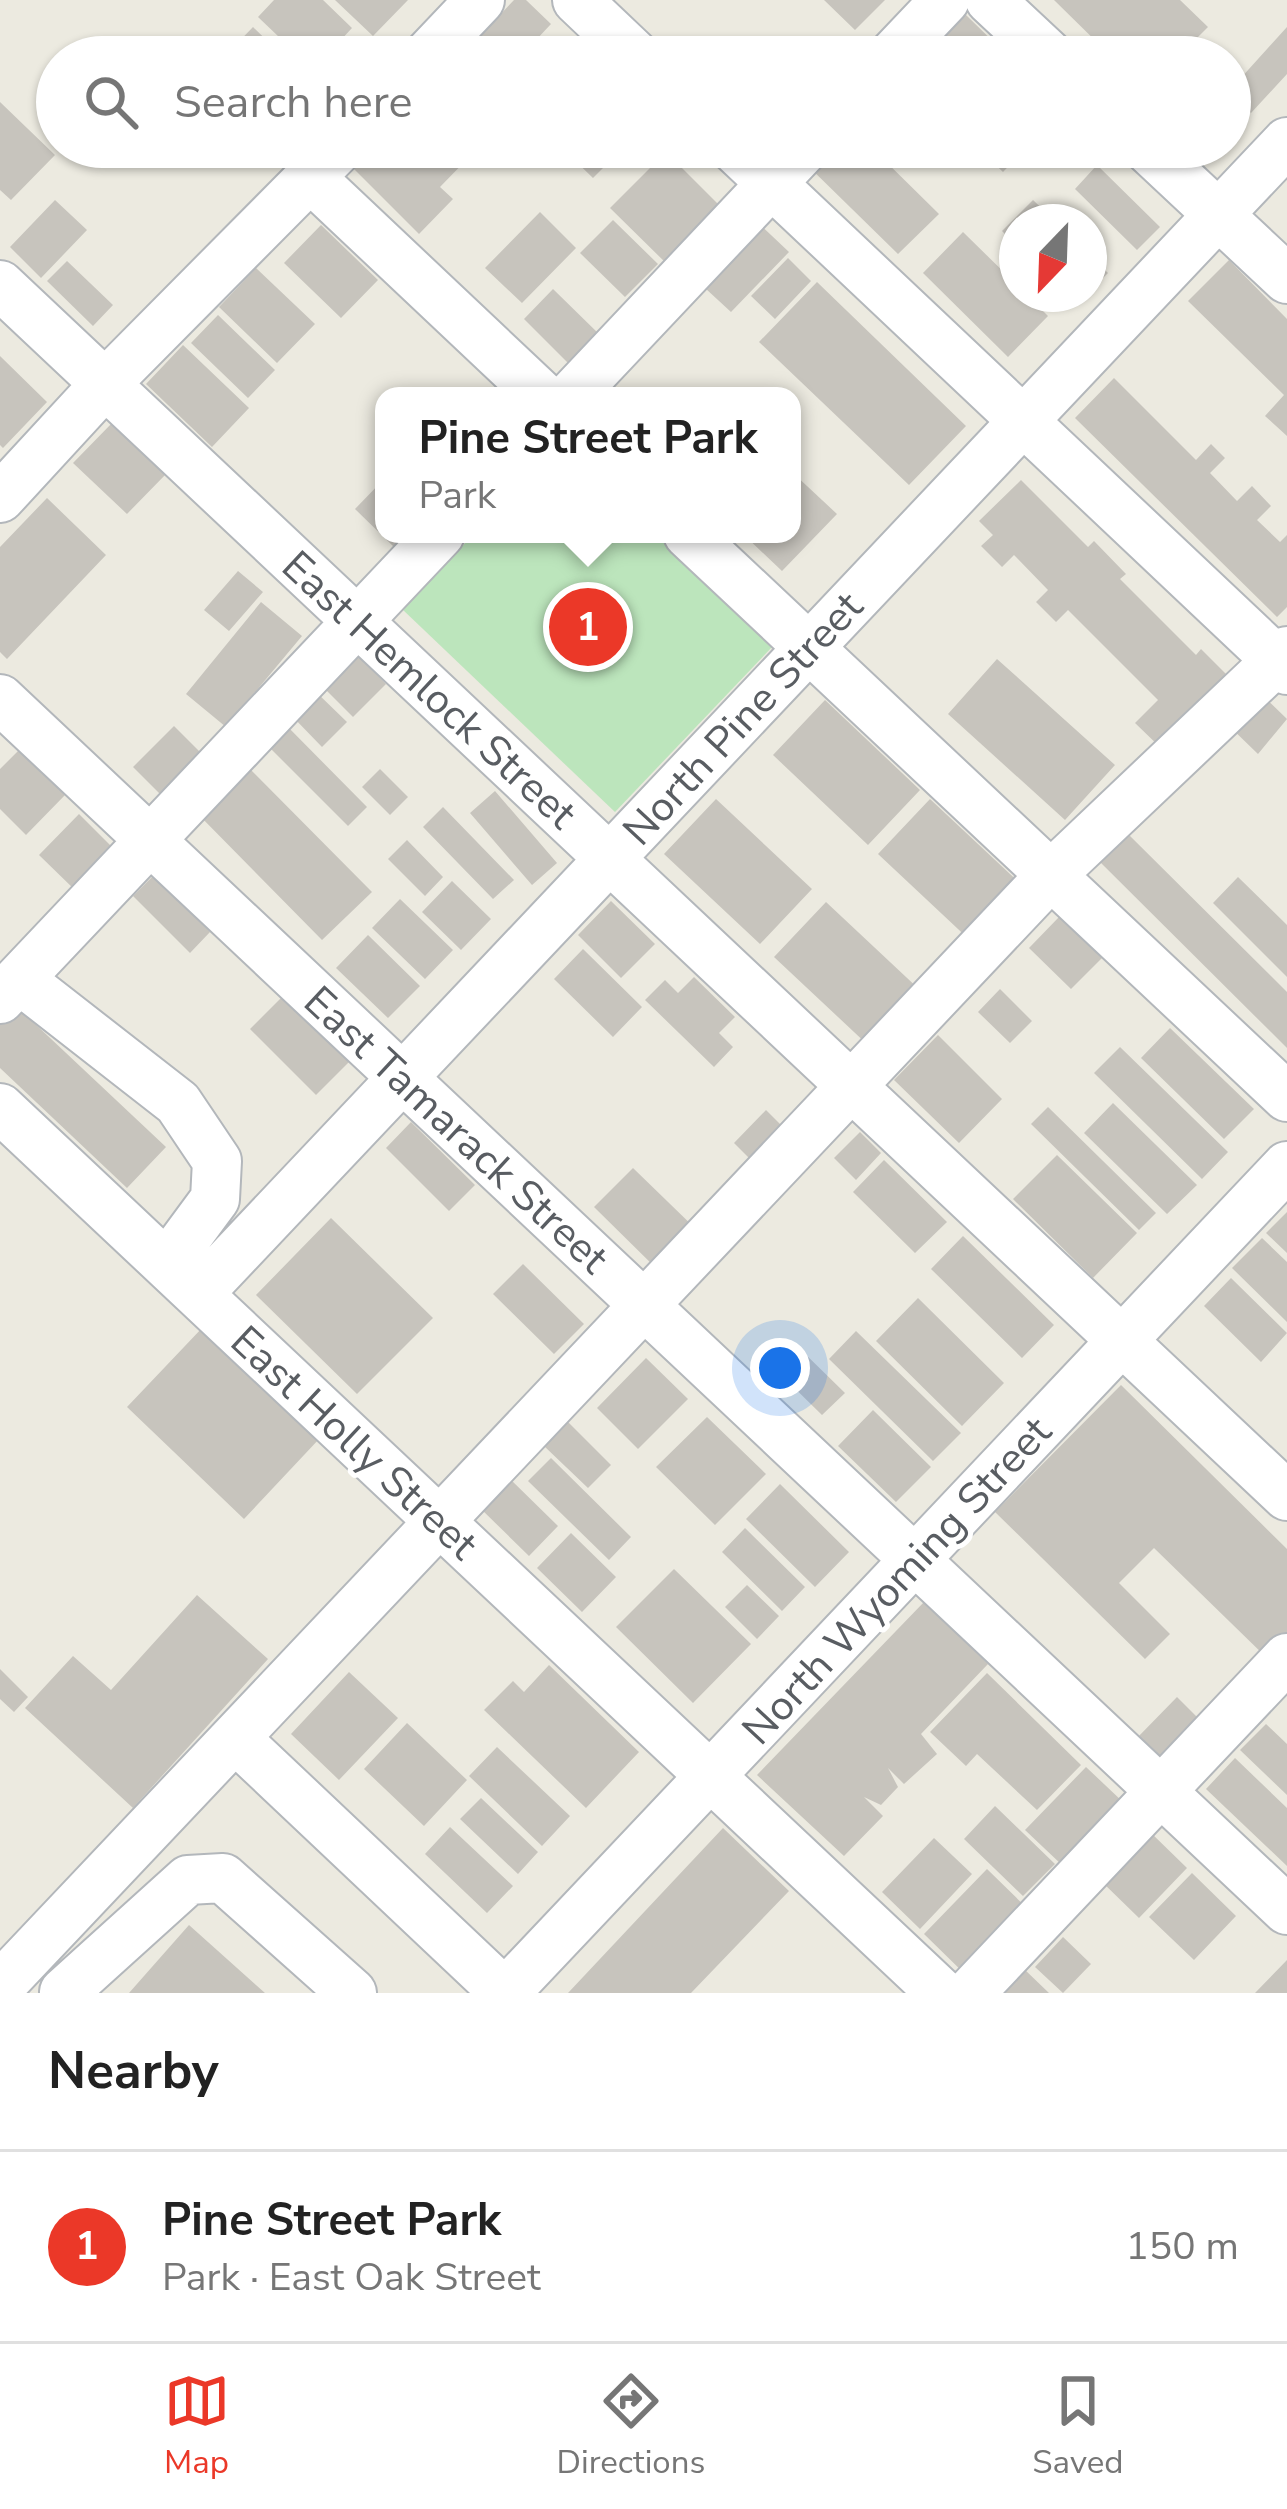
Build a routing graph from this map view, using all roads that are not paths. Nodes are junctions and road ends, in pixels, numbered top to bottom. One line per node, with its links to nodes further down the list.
1 (480, 0): 5 (street)
2 (577, 0): 6 (street)
3 (945, 0): 7 (street)
4 (990, 0): 8 (street)
5 (446, 36)
6 (615, 36)
7 (911, 36)
8 (1029, 36)
9 (1287, 142): 16 (street, North Pine Street)
10 (321, 168): 19 (street)
11 (331, 168): 20 (street)
12 (756, 168): 15 (street)
13 (786, 168): 15 (street)
14 (1168, 168): 16 (street)
15 (772, 183): 21 (street); 22 (street)
16 (1218, 215): 17 (street); 22 (street, North Pine Street)
17 (1287, 279)
18 (0, 285): 19 (street, East Hemlock Street)
19 (105, 384): 23 (street); 26 (street, East Hemlock Street)
20 (534, 387)
21 (579, 387)
22 (1024, 421): 27 (street, North Pine Street); 28 (street)
23 (0, 498)
24 (432, 543): 26 (street)
25 (698, 543): 27 (street)
26 (357, 622): 30 (street); 31 (street, East Hemlock Street)
27 (809, 648): 31 (street, North Pine Street); 32 (street)
28 (1284, 661): 32 (street)
29 (0, 699): 30 (street, East Tamarack Street)
30 (150, 840): 33 (street); 34 (street, East Tamarack Street)
31 (609, 858): 34 (street, North Pine Street); 35 (street, East Hemlock Street)
32 (1051, 875): 35 (street); 36 (street)
33 (9, 989): 39 (street)
34 (402, 1077): 39 (street, North Pine Street); 40 (street, East Tamarack Street)
35 (851, 1086): 40 (street); 41 (street, East Hemlock Street)
36 (1287, 1097)
37 (0, 1108): 39 (street, East Holly Street)
38 (1287, 1166): 41 (street, North Wyoming Street)
39 (182, 1279): 43 (street, East Holly Street)
40 (644, 1305): 43 (street); 44 (street, East Tamarack Street)
41 (1122, 1341): 42 (street, East Hemlock Street); 44 (street, North Wyoming Street)
42 (1287, 1496)
43 (439, 1521): 46 (street); 47 (street, East Holly Street)
44 (915, 1560): 47 (street, North Wyoming Street); 48 (street, East Tamarack Street)
45 (1287, 1658): 48 (street)
46 (235, 1738): 50 (street); 53 (street)
47 (710, 1777): 53 (street, North Wyoming Street); 54 (street, East Holly Street)
48 (1161, 1791): 49 (street, East Tamarack Street); 55 (street)
49 (1287, 1910)
50 (14, 1972): 51 (street)
51 (64, 1993): 52 (street)
52 (352, 1993)
53 (505, 1993)
54 (941, 1993)
55 (970, 1993)

